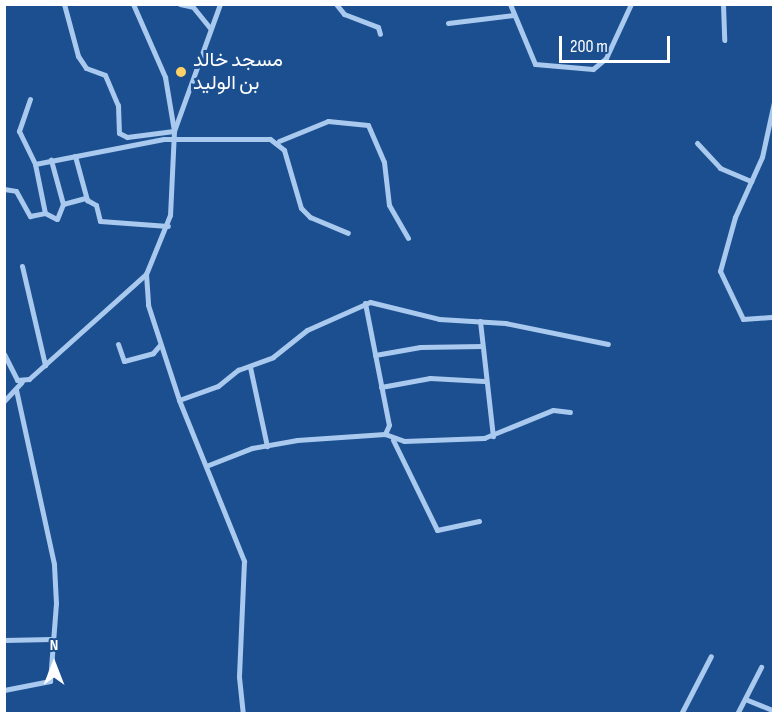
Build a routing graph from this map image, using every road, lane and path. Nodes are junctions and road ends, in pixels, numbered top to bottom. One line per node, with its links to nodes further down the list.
1 (64, 4): 16 (street)
2 (133, 4): 16 (street)
3 (180, 4): 11 (street)
4 (220, 4): 11 (street)
5 (336, 4): 12 (street)
6 (510, 4): 9 (street)
7 (631, 4): 9 (street)
8 (723, 4): 13 (street)
9 (514, 15): 10 (street)
10 (448, 23)
11 (211, 29): 16 (street)
12 (380, 34)
13 (724, 40)
14 (30, 99): 22 (street)
15 (774, 102): 23 (street)
16 (174, 131): 17 (street)
17 (173, 138): 18 (street); 20 (street); 28 (street)
18 (279, 141): 29 (street); 30 (street)
19 (697, 143): 23 (street)
20 (75, 156): 21 (street); 25 (street)
21 (51, 160): 22 (street); 26 (street)
22 (35, 164): 27 (street)
23 (751, 181): 36 (street)
24 (4, 189): 27 (street)
25 (86, 198): 26 (street); 28 (street)
26 (63, 204): 27 (street)
27 (45, 213)
28 (168, 226): 32 (street)
29 (348, 233)
30 (408, 238)
31 (22, 266): 44 (street)
32 (146, 274): 33 (street); 34 (street)
33 (135, 284): 34 (street); 44 (street)
34 (146, 289): 40 (street)
35 (365, 303): 37 (street); 43 (street); 45 (street)
36 (774, 317)
37 (480, 321): 39 (street); 41 (street)
38 (118, 344): 40 (street)
39 (608, 344)
40 (160, 345): 50 (street)
41 (482, 346): 43 (street); 46 (street)
42 (4, 354): 47 (street)
43 (375, 355): 48 (street)
44 (45, 365): 47 (street)
45 (250, 367): 50 (street); 56 (street)
46 (484, 381): 48 (street); 54 (street)
47 (22, 382): 49 (street)
48 (381, 387): 53 (street)
49 (16, 390): 51 (street); 59 (street)
50 (179, 400): 57 (street)
51 (4, 401)
52 (570, 412): 54 (street)
53 (385, 434): 55 (street); 56 (street)
54 (493, 436): 55 (street)
55 (393, 440): 58 (street)
56 (267, 446): 57 (street)
57 (206, 466): 66 (street)
58 (479, 521)
59 (52, 639): 60 (street); 63 (street)
60 (4, 640)
61 (711, 656): 67 (street)
62 (761, 666): 64 (street)
63 (4, 690)
64 (745, 699): 65 (street); 68 (street)
65 (774, 711)
66 (243, 714)
67 (681, 714)
68 (738, 714)

